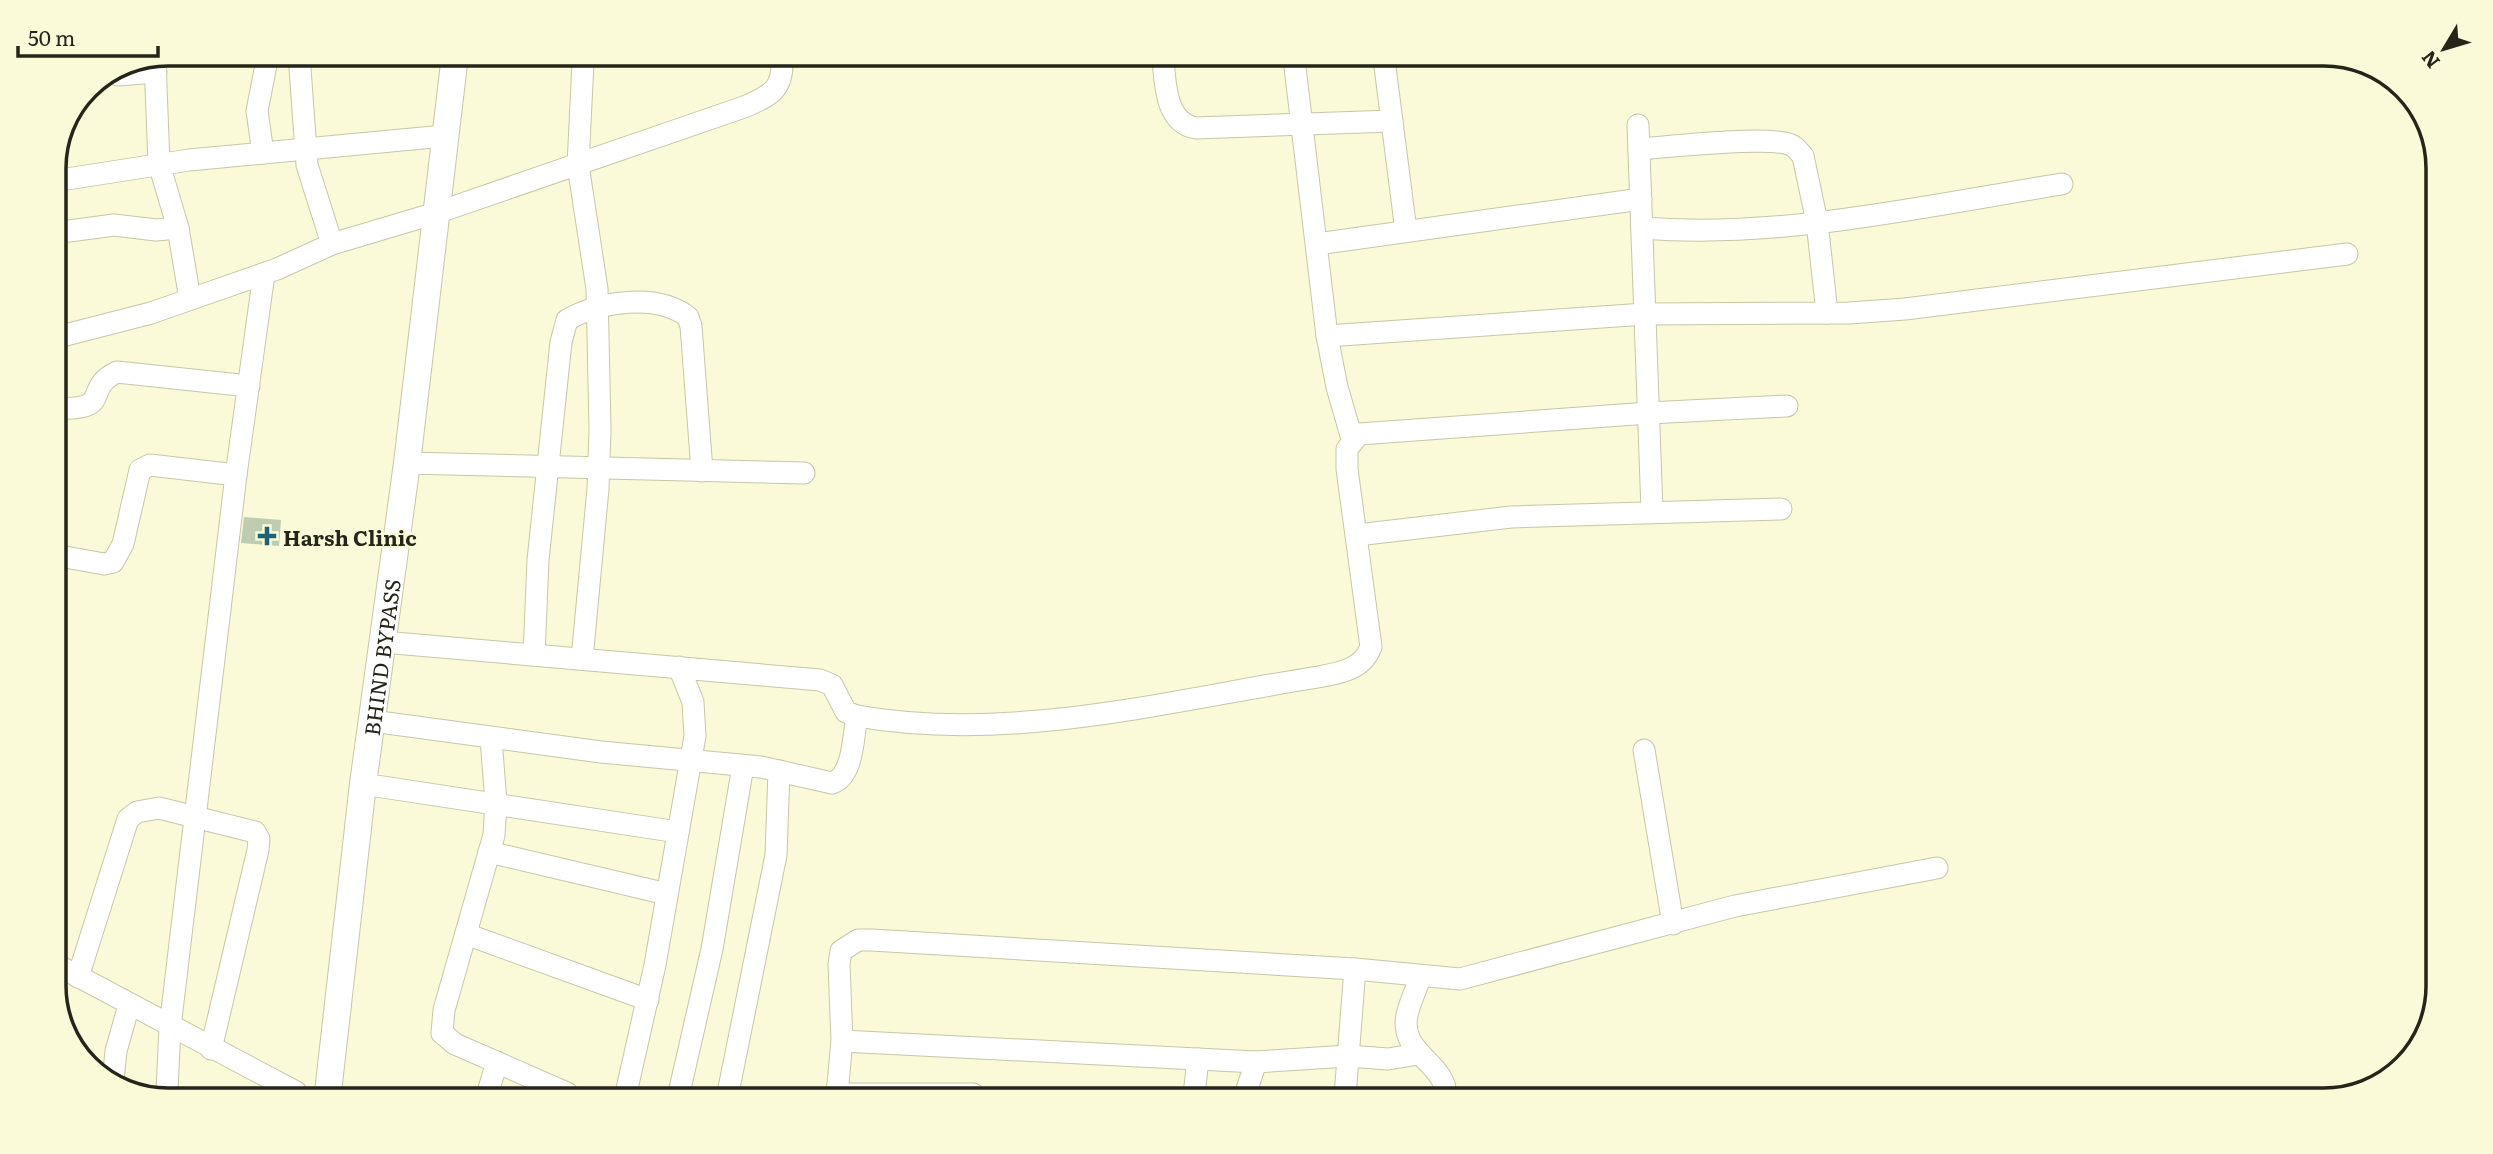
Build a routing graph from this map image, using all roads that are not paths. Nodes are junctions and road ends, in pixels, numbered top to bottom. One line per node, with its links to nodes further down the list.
1 (155, 67): 17 (street)
2 (266, 67): 16 (street)
3 (300, 67): 14 (street)
4 (453, 67): 13 (street, BHIND BYPASS)
5 (583, 67): 18 (street)
6 (783, 67): 18 (street)
7 (1164, 67): 11 (street)
8 (1295, 67): 11 (street)
9 (1385, 67): 10 (street)
10 (1392, 121): 11 (street); 27 (street)
11 (1303, 124): 29 (street)
12 (1638, 125): 15 (street)
13 (444, 136): 14 (street); 22 (street, BHIND BYPASS)
14 (305, 149): 16 (street); 28 (street)
15 (1639, 149): 21 (street); 23 (street)
16 (263, 153): 17 (street)
17 (159, 164): 19 (street); 24 (street)
18 (578, 165): 22 (street); 33 (street)
19 (67, 179)
20 (2062, 184): 23 (street)
21 (1641, 199): 25 (street); 27 (street)
22 (436, 213): 28 (street); 43 (street, BHIND BYPASS)
23 (1817, 222): 25 (street); 34 (street)
24 (178, 228): 26 (street); 32 (street)
25 (1642, 228): 35 (street)
26 (67, 231)
27 (1406, 232): 29 (street)
28 (332, 244): 31 (street)
29 (1317, 244): 37 (street)
30 (2347, 254): 34 (street)
31 (264, 274): 32 (street); 38 (street)
32 (190, 299): 36 (street)
33 (598, 307): 44 (street); 45 (street); 46 (street)
34 (1826, 313): 35 (street)
35 (1645, 314): 37 (street); 41 (street)
36 (67, 335)
37 (1327, 336): 42 (street)
38 (249, 386): 40 (street); 48 (street)
39 (1787, 406): 41 (street)
40 (67, 408)
41 (1649, 413): 42 (street); 50 (street)
42 (1352, 439): 51 (street)
43 (407, 463): 44 (street); 53 (street, BHIND BYPASS)
44 (549, 468): 45 (street); 54 (street)
45 (598, 468): 46 (street); 55 (street)
46 (702, 471): 47 (street)
47 (804, 473)
48 (236, 475): 52 (street); 66 (street)
49 (1781, 509): 50 (street)
50 (1652, 511): 51 (street)
51 (1357, 535): 57 (street)
52 (67, 557)
53 (383, 642): 54 (street); 58 (street, BHIND BYPASS)
54 (534, 655): 55 (street)
55 (582, 659): 56 (street)
56 (678, 667): 57 (street); 61 (street)
57 (857, 716): 63 (street)
58 (372, 722): 59 (street); 64 (street, BHIND BYPASS)
59 (491, 738): 61 (street); 65 (street)
60 (1644, 750): 71 (street)
61 (691, 762): 62 (street); 67 (street)
62 (743, 766): 63 (street); 94 (street)
63 (779, 771): 95 (street)
64 (363, 784): 65 (street); 90 (street, BHIND BYPASS)
65 (496, 803): 67 (street); 68 (street)
66 (195, 819): 75 (street); 79 (street); 81 (street)
67 (678, 832): 70 (street)
68 (489, 852): 70 (street); 72 (street)
69 (1937, 868): 71 (street)
70 (667, 894): 77 (street)
71 (1674, 924): 76 (street)
72 (466, 934): 77 (street); 85 (street)
73 (1355, 969): 76 (street); 80 (street); 83 (street)
74 (67, 971): 75 (street)
75 (78, 977): 78 (street)
76 (1420, 978): 82 (street)
77 (648, 1000): 93 (street)
78 (129, 1004): 79 (street); 87 (street)
79 (170, 1027): 81 (street); 88 (street)
80 (842, 1041): 84 (street); 96 (street)
81 (211, 1049): 89 (street)
82 (1418, 1054): 83 (street); 100 (street)
83 (1348, 1056): 86 (street); 99 (street)
84 (1198, 1059): 86 (street); 97 (street)
85 (497, 1062): 91 (street); 92 (street)
86 (1256, 1062): 98 (street)
87 (114, 1071)
88 (167, 1088)
89 (288, 1088)
90 (328, 1088)
91 (489, 1088)
92 (556, 1088)
93 (627, 1088)
94 (680, 1088)
95 (729, 1088)
96 (838, 1088)
97 (1195, 1088)
98 (1247, 1088)
99 (1346, 1088)
100 (1445, 1088)

